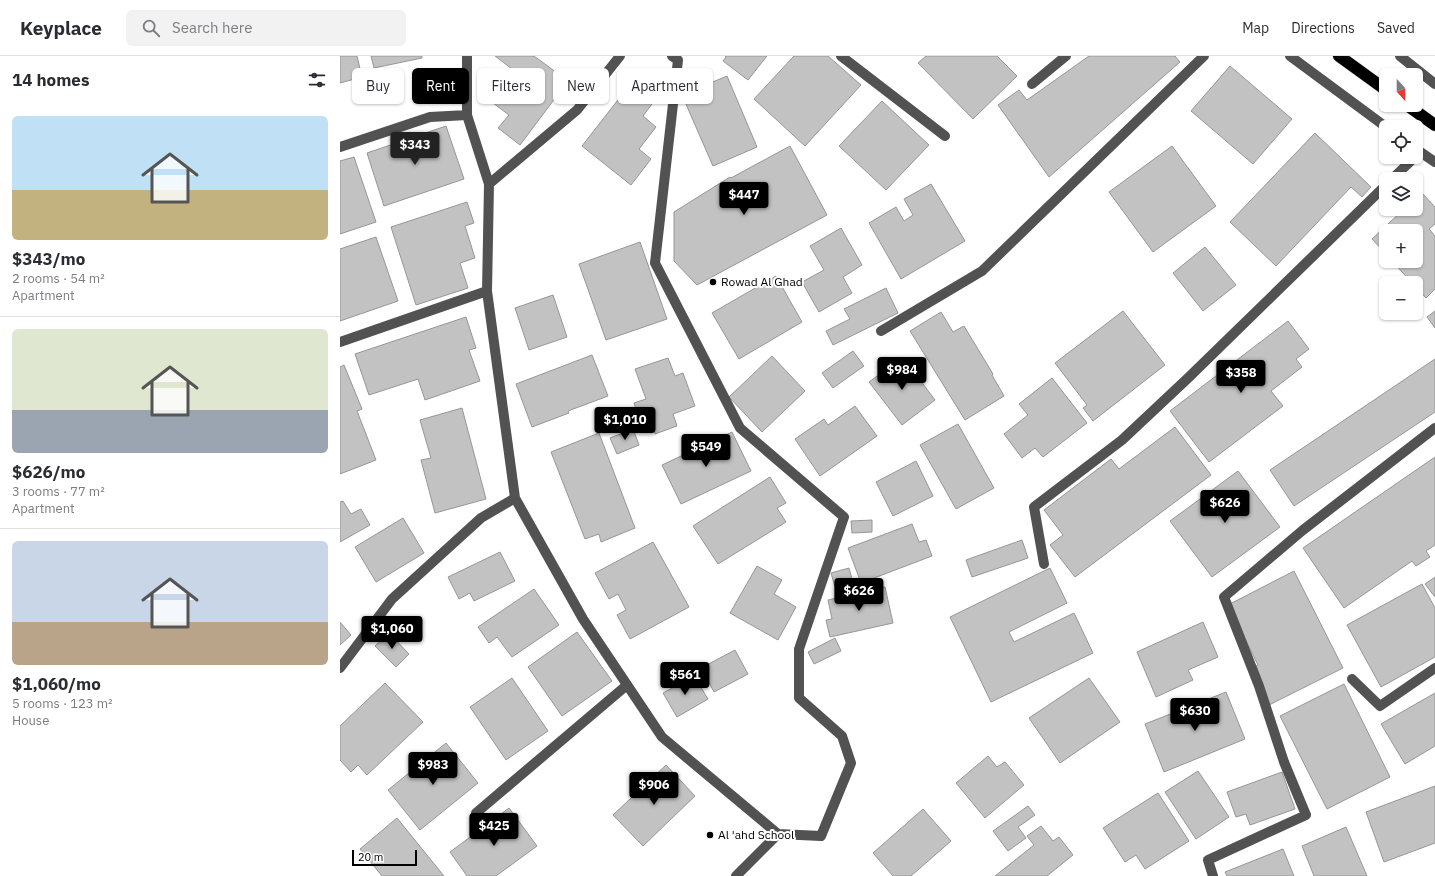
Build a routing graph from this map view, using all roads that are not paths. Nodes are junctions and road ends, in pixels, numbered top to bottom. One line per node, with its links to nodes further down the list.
1 (467, 56): 14 (street)
2 (620, 56): 23 (street)
3 (672, 56): 36 (street)
4 (841, 56): 17 (street)
5 (1066, 56): 10 (street)
6 (1204, 56): 26 (street)
7 (1290, 56): 15 (street)
8 (1339, 56): 12 (highway)
9 (1400, 56): 11 (street)
10 (1032, 84)
11 (1435, 84)
12 (1379, 85)
13 (1417, 112): 16 (highway)
14 (467, 115): 18 (street); 23 (street)
15 (1379, 122)
16 (1435, 125)
17 (945, 136)
18 (340, 147)
19 (1423, 156): 20 (street)
20 (1435, 162)
21 (1406, 164): 22 (street)
22 (1399, 172)
23 (489, 184): 25 (street)
24 (1379, 192): 30 (street)
25 (487, 292): 27 (street); 29 (street)
26 (881, 331)
27 (340, 342)
28 (1435, 428): 38 (street)
29 (516, 498): 31 (street); 34 (street)
30 (1044, 564)
31 (340, 668)
32 (1435, 668): 33 (street)
33 (1352, 679)
34 (627, 685): 35 (street); 36 (street)
35 (476, 813)
36 (778, 834): 37 (street)
37 (736, 876)
38 (1213, 876)

